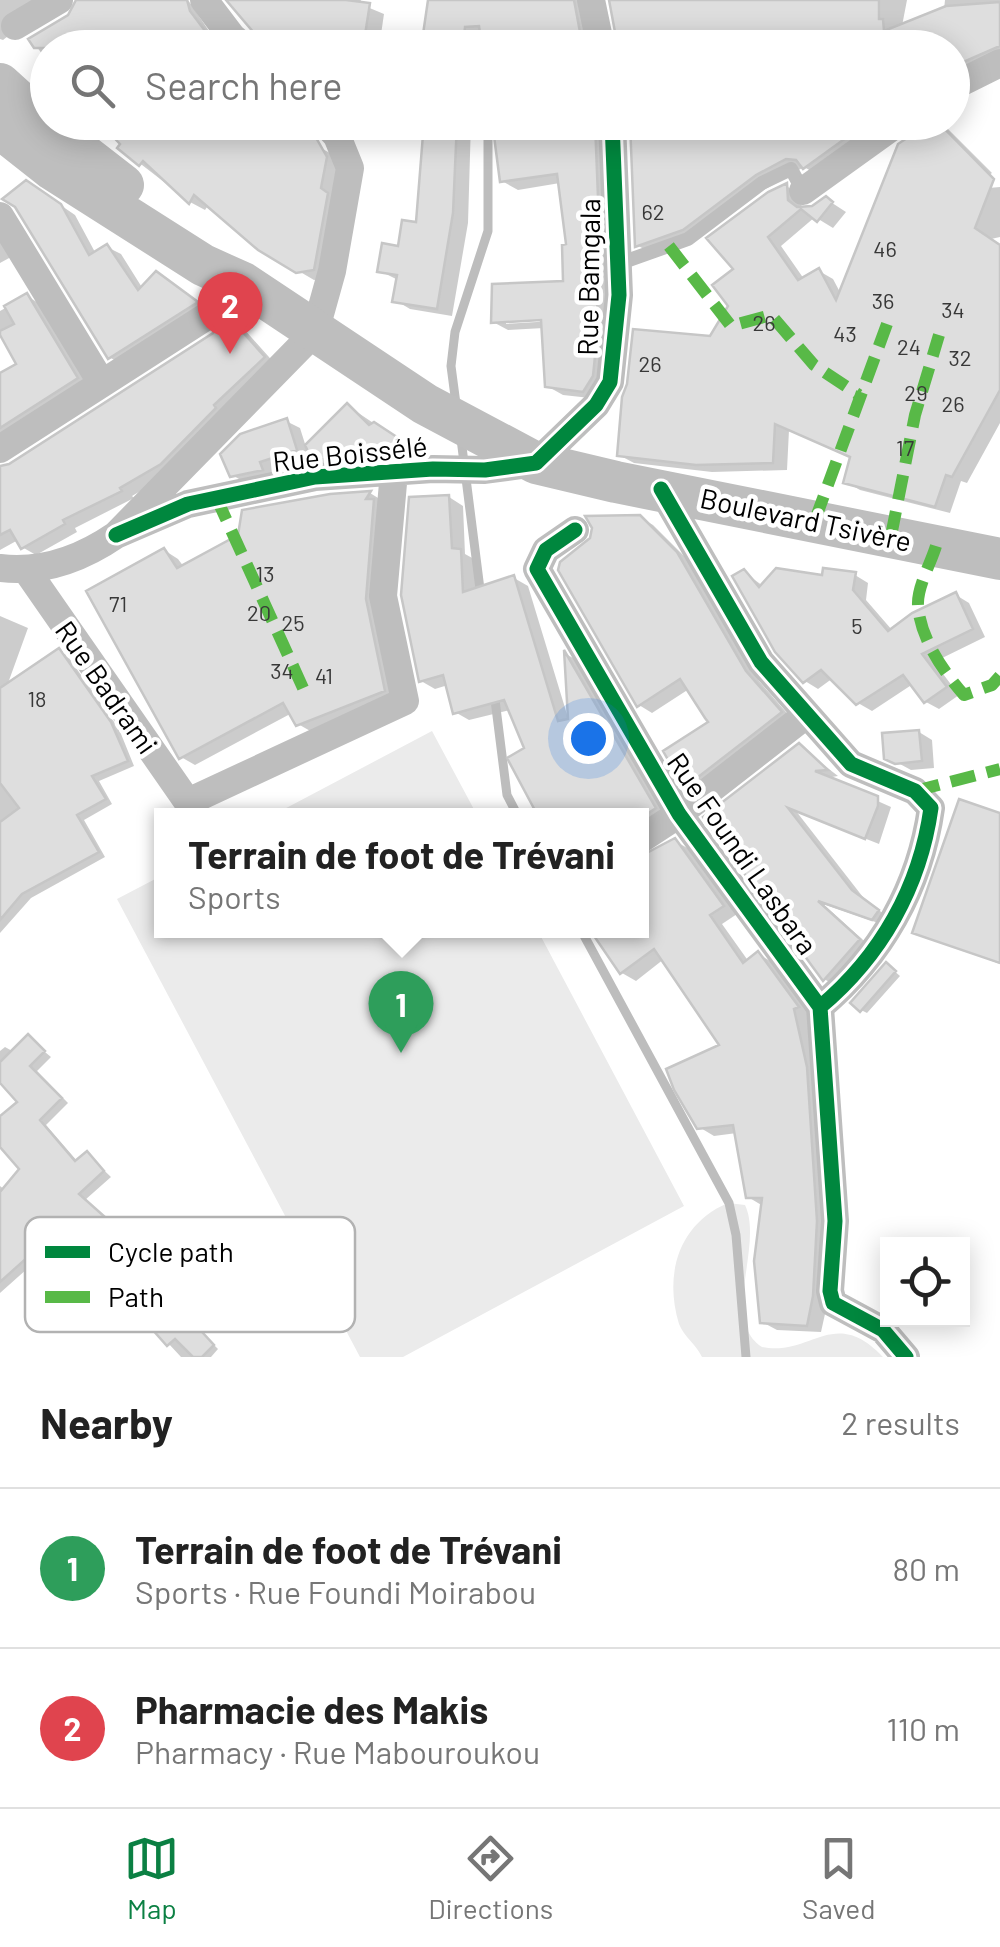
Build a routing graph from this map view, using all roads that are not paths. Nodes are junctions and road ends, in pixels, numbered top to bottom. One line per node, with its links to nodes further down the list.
1 (59, 0): 4 (street)
2 (204, 0): 5 (street)
3 (592, 0): 6 (street)
4 (15, 26)
5 (226, 30)
6 (598, 30)
7 (1000, 63): 8 (street)
8 (970, 78)
9 (0, 84): 10 (main road)
10 (30, 113)
11 (0, 128): 19 (main road)
12 (64, 140): 19 (main road)
13 (339, 140): 21 (street)
14 (613, 140): 18 (street, Rue Bamgala)
15 (874, 140): 16 (street)
16 (804, 191): 18 (lane)
17 (0, 216): 22 (street)
18 (618, 264): 25 (street, Rue Bamgala)
19 (243, 283): 21 (main road)
20 (204, 318): 22 (street)
21 (315, 332): 24 (main road, Boulevard Tsivère); 29 (street)
22 (101, 382): 23 (street)
23 (0, 448)
24 (492, 456): 25 (main road, Boulevard Tsivère); 26 (street, Rue Boissélé)
25 (536, 463): 27 (main road, Boulevard Tsivère)
26 (394, 472): 29 (street, Rue Boissélé); 34 (street, Rue Badrami)
27 (661, 489): 30 (main road, Boulevard Tsivère); 32 (street)
28 (575, 530): 35 (street, Rue Foundi Lasbara)
29 (116, 535): 31 (street)
30 (1000, 559)
31 (13, 570): 33 (street, Rue Badrami)
32 (806, 714): 35 (street); 37 (street)
33 (191, 808)
34 (194, 808)
35 (679, 814): 36 (street); 37 (street, Rue Foundi Lasbara)
36 (649, 834)
37 (820, 1007): 38 (street)
38 (906, 1357)

